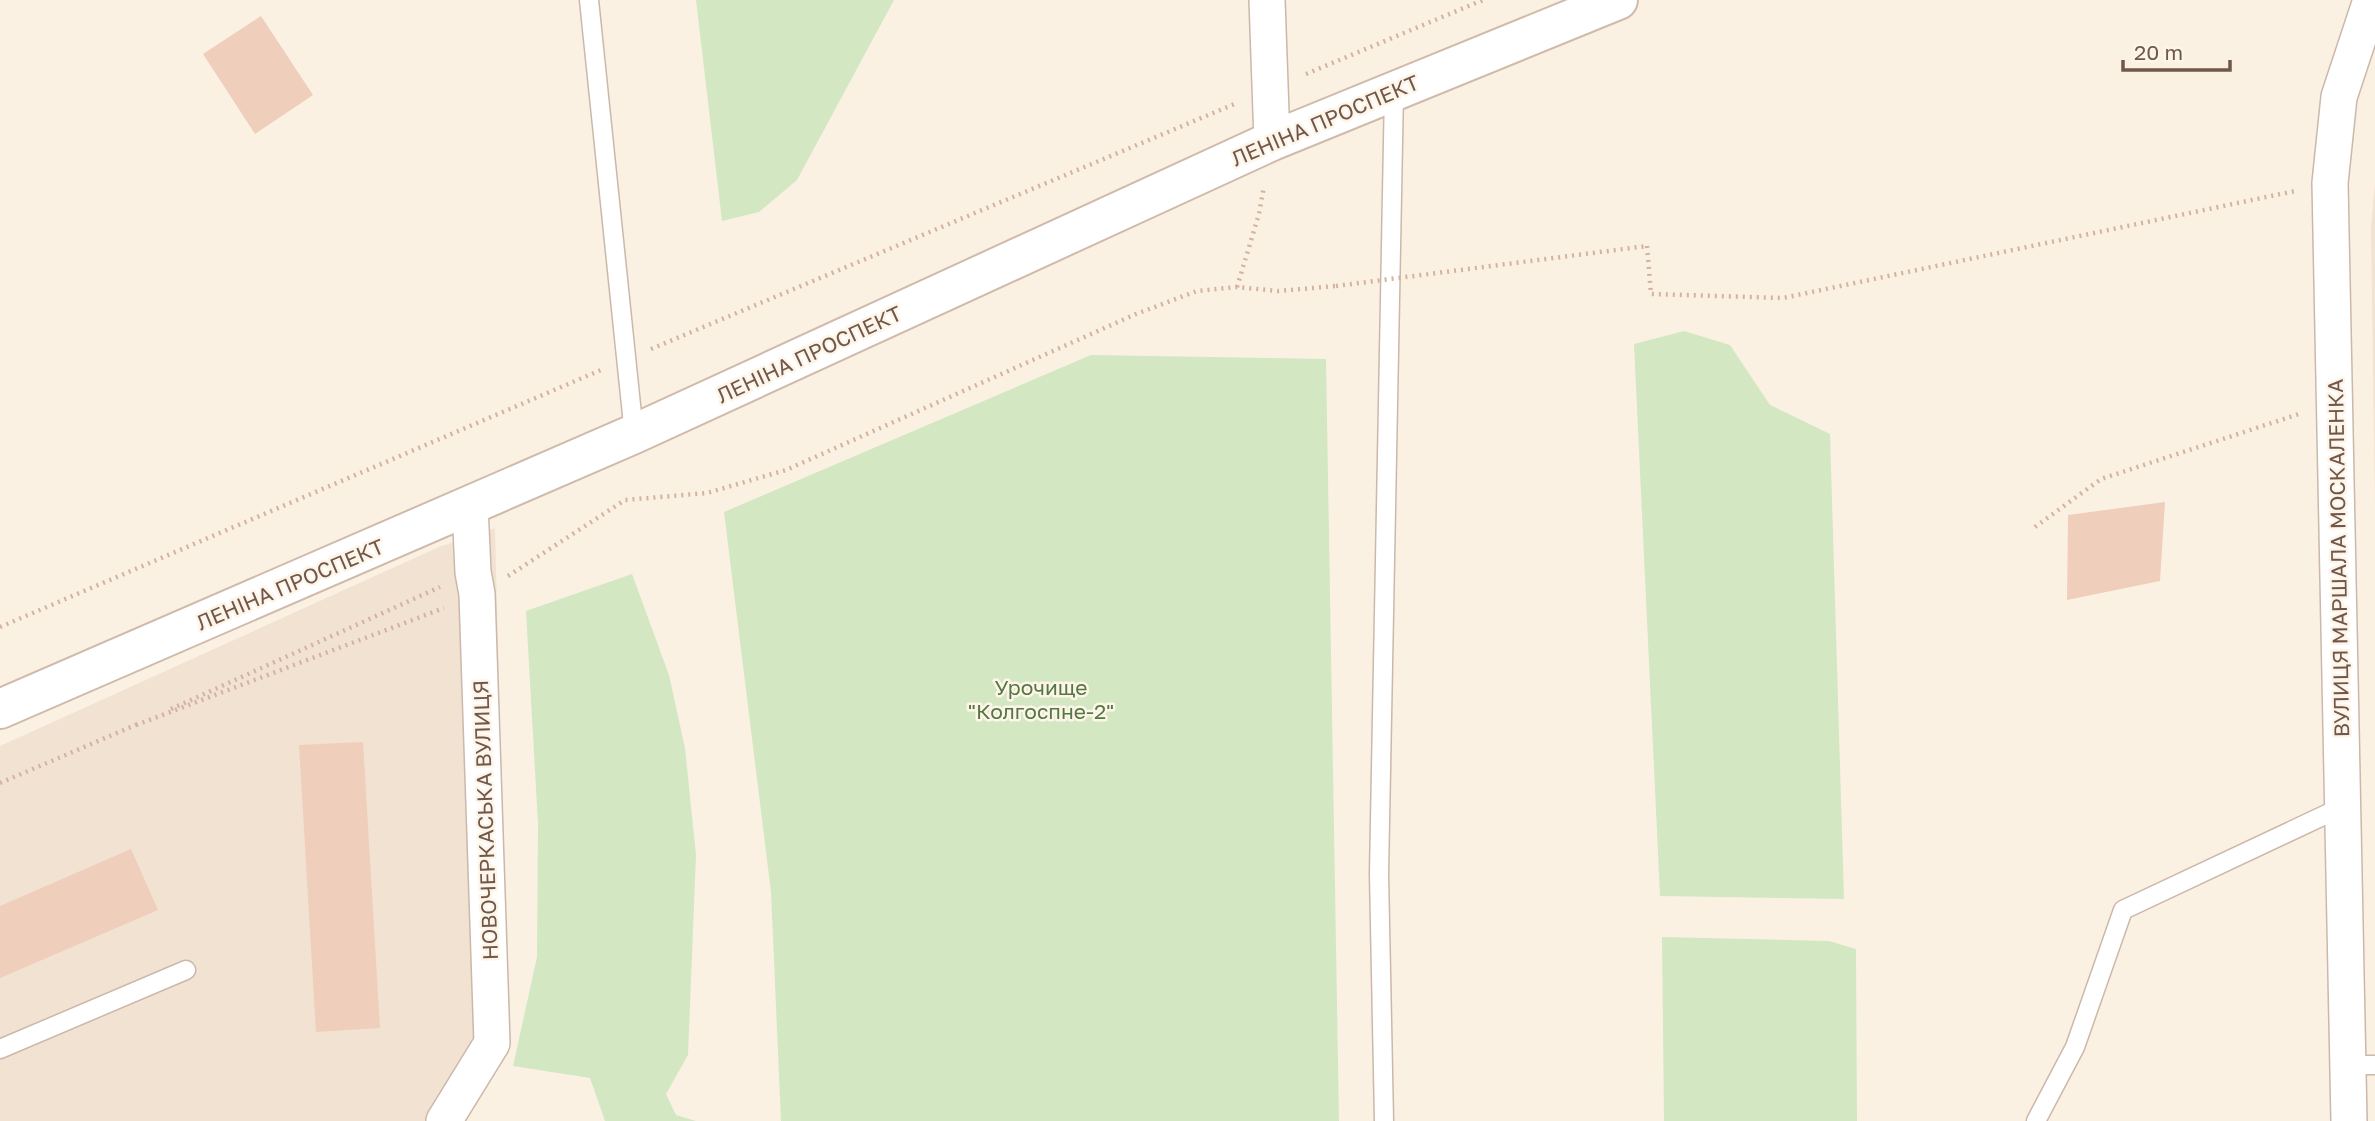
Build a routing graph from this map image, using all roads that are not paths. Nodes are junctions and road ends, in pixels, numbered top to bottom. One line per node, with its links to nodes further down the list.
1 (589, 0): 7 (lane)
2 (1266, 0): 6 (street)
3 (1618, 0): 5 (main road, ЛЕНІНА ПРОСПЕКТ)
4 (2371, 0): 10 (street, ВУЛИЦЯ МАРШАЛА МОСКАЛЕНКА)
5 (1394, 90): 6 (main road, ЛЕНІНА ПРОСПЕКТ); 15 (lane)
6 (1272, 141): 7 (main road, ЛЕНІНА ПРОСПЕКТ)
7 (634, 434): 8 (main road, ЛЕНІНА ПРОСПЕКТ)
8 (470, 506): 9 (main road, ЛЕНІНА ПРОСПЕКТ); 14 (street, НОВОЧЕРКАСЬКА ВУЛИЦЯ)
9 (0, 709)
10 (2344, 806): 13 (street, ВУЛИЦЯ МАРШАЛА МОСКАЛЕНКА); 16 (lane)
11 (186, 970): 12 (lane)
12 (0, 1049)
13 (2362, 1065): 17 (street, ВУЛИЦЯ МАРШАЛА МОСКАЛЕНКА)
14 (444, 1121)
15 (1384, 1121)
16 (2036, 1121)
17 (2349, 1121)

